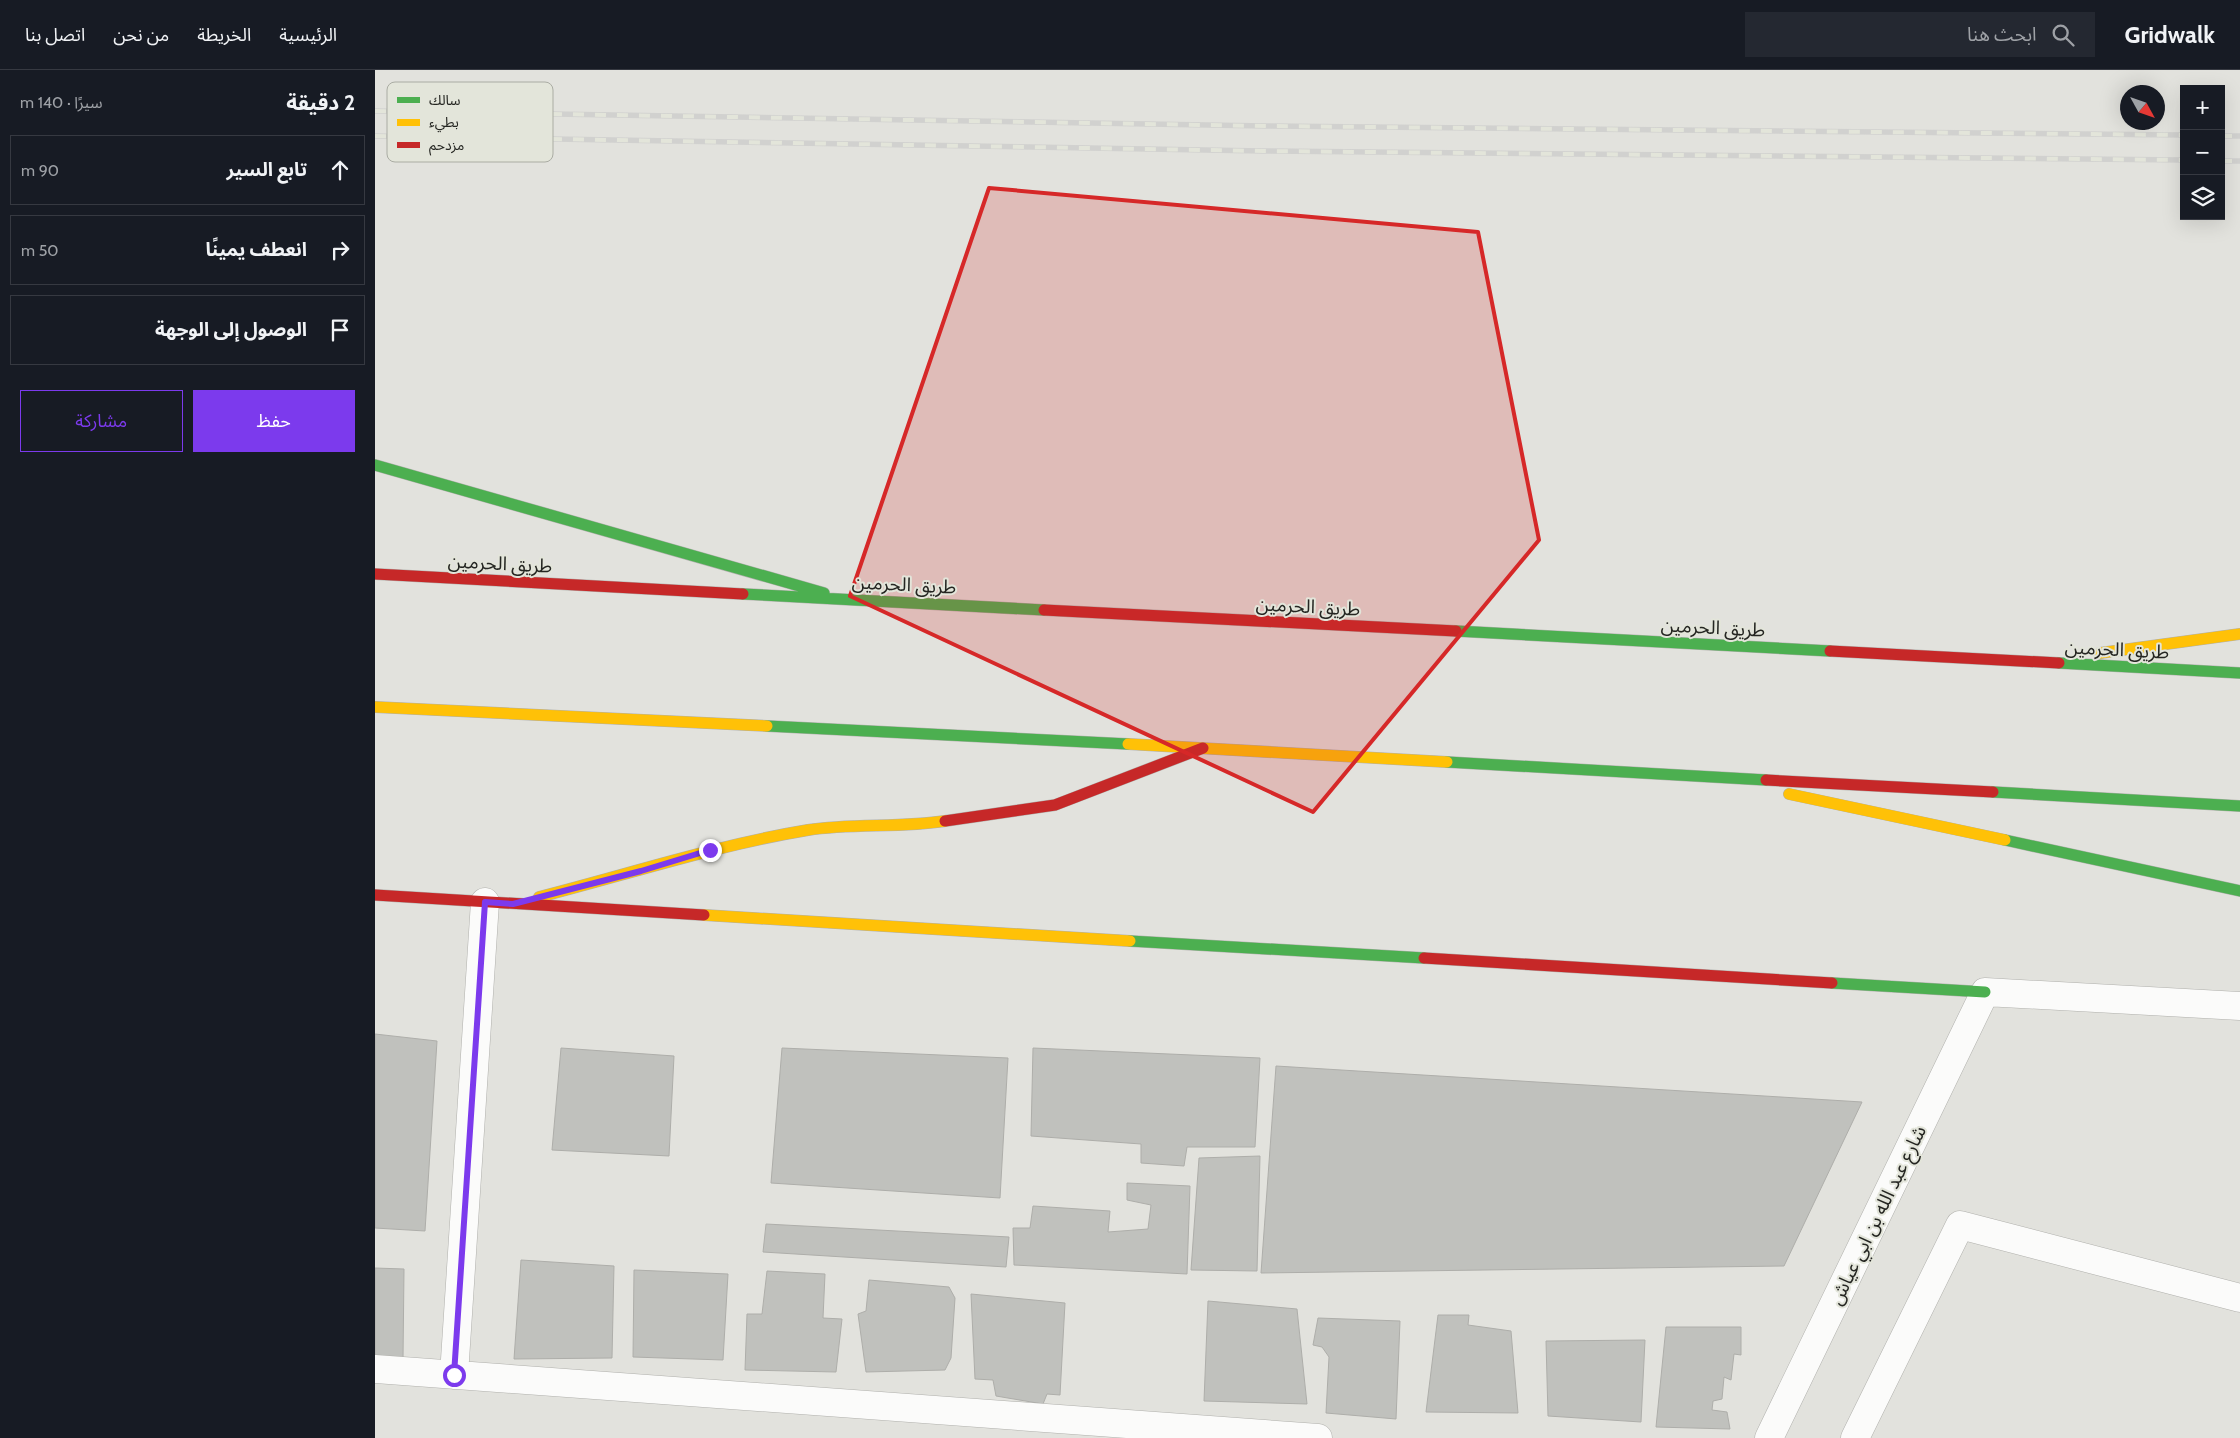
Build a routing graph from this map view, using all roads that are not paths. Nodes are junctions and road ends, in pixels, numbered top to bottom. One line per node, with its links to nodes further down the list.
1 (375, 465): 3 (main road)
2 (375, 574): 3 (main road, طريق الحرمين)
3 (845, 598): 5 (main road, طريق الحرمين)
4 (2240, 634): 5 (main road)
5 (2035, 662): 6 (main road, طريق الحرمين)
6 (2240, 673)
7 (375, 707): 8 (main road)
8 (1203, 748): 9 (main road); 14 (main road)
9 (1704, 775): 10 (main road); 11 (main road)
10 (2240, 806)
11 (2240, 891)
12 (375, 895): 13 (main road)
13 (485, 902): 14 (main road); 19 (street)
14 (513, 904): 15 (main road)
15 (1985, 992): 16 (street); 21 (street, شارع عبد الله بن ابي عياش)
16 (2240, 1006)
17 (2240, 1298): 22 (street)
18 (375, 1369): 19 (street)
19 (454, 1375): 20 (street)
20 (1318, 1438)
21 (1769, 1438)
22 (1855, 1438)

